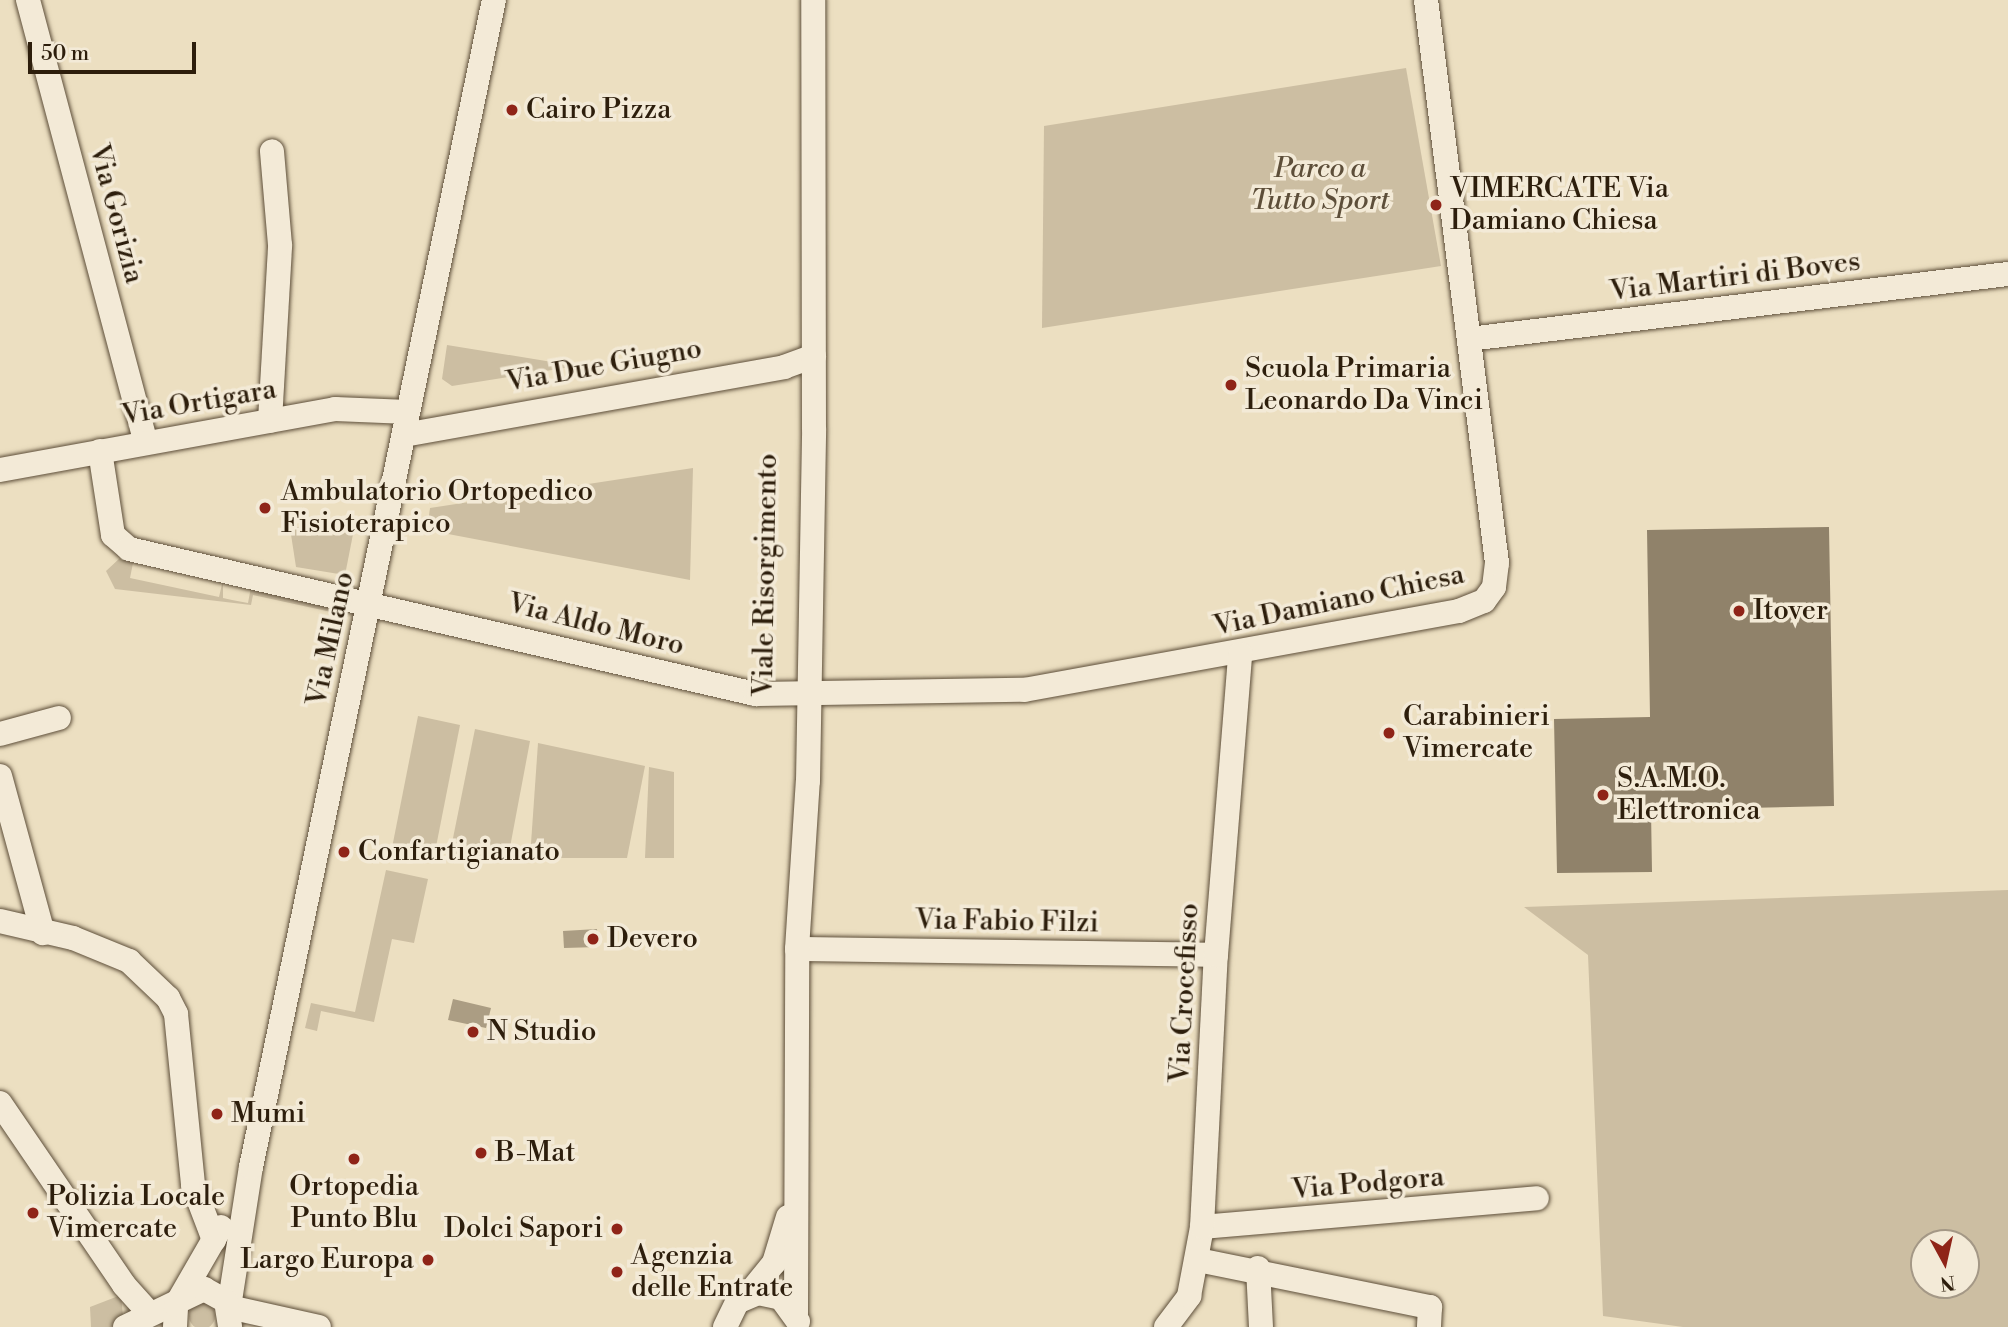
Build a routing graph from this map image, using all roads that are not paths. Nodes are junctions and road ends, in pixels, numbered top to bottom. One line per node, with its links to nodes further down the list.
1 (28, 0): 11 (street, Via Gorizia)
2 (494, 0): 10 (street, Via Milano)
3 (813, 0): 8 (street, Viale Risorgimento)
4 (1426, 0): 7 (street, Via Damiano Chiesa)
5 (272, 151): 9 (street)
6 (2008, 275): 7 (street, Via Martiri di Boves)
7 (1469, 339): 15 (street, Via Damiano Chiesa)
8 (806, 360): 10 (street, Via Due Giugno); 16 (street, Viale Risorgimento)
9 (270, 421): 10 (street, Via Ortigara); 11 (street, Via Ortigara)
10 (406, 423): 14 (street, Via Milano)
11 (146, 442): 12 (street, Via Ortigara)
12 (100, 451): 13 (street, Via Ortigara); 14 (street, Via Aldo Moro)
13 (0, 470)
14 (369, 600): 16 (street, Via Aldo Moro); 25 (street, Via Milano)
15 (1240, 654): 16 (street, Via Damiano Chiesa); 23 (street, Via Crocefisso)
16 (802, 691): 22 (street, Viale Risorgimento)
17 (59, 718): 18 (street)
18 (0, 734)
19 (0, 776): 21 (street)
20 (0, 921): 21 (street)
21 (43, 933): 29 (street)
22 (797, 949): 23 (street, Via Fabio Filzi); 27 (street, Viale Risorgimento)
23 (1216, 954): 28 (street, Via Crocefisso)
24 (0, 1103): 34 (street)
25 (251, 1167): 29 (street, Via Milano); 35 (street, Via Milano)
26 (1537, 1198): 28 (street, Via Podgora)
27 (794, 1200): 32 (street, Viale Risorgimento); 36 (street, Viale Risorgimento)
28 (1202, 1227): 30 (street, Via Crocefisso)
29 (214, 1240): 33 (street, Via Milano)
30 (1198, 1260): 31 (street); 41 (street, Via Crocefisso)
31 (1258, 1268): 42 (street); 43 (street)
32 (747, 1296): 36 (street); 37 (street, Viale Risorgimento)
33 (181, 1298): 34 (street); 35 (street); 39 (street, Via Milano)
34 (149, 1313): 38 (street)
35 (230, 1317): 40 (street)
36 (798, 1321)
37 (723, 1325)
38 (125, 1327)
39 (174, 1327)
40 (319, 1327)
41 (1166, 1327)
42 (1261, 1327)
43 (1429, 1327)

